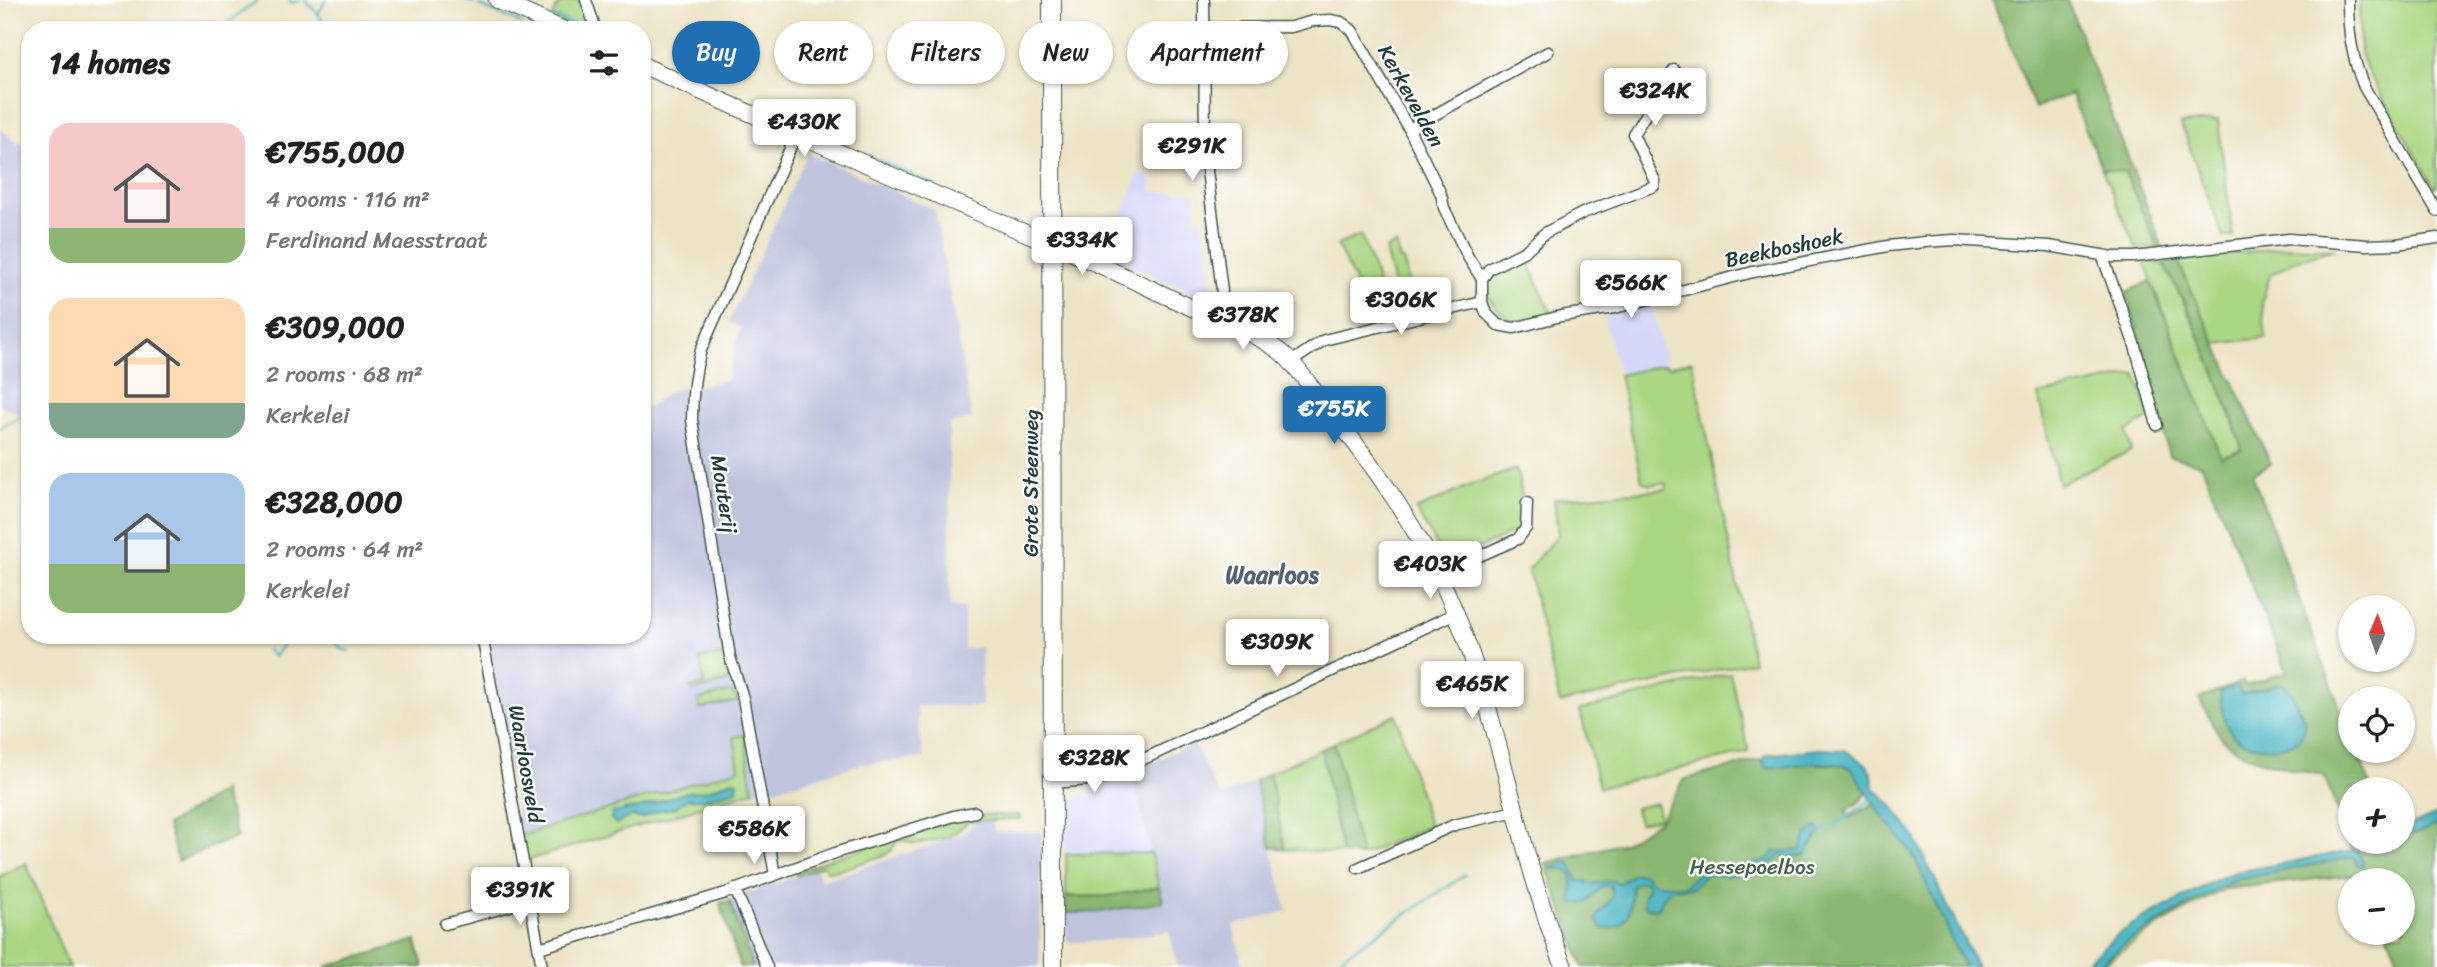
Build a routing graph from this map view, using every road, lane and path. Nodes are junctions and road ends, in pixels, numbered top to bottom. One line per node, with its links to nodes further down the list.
1 (496, 0): 6 (street)
2 (586, 0): 7 (street)
3 (1052, 0): 18 (main road, Grote Steenweg)
4 (1204, 0): 8 (street)
5 (2348, 0): 16 (street)
6 (544, 21)
7 (593, 21)
8 (1204, 21)
9 (1288, 27): 14 (street, Kerkevelden)
10 (1549, 52): 14 (street)
11 (651, 69): 15 (street)
12 (1674, 70): 20 (street)
13 (1204, 84): 22 (street)
14 (1409, 129): 20 (street, Kerkevelden)
15 (796, 135): 18 (street); 33 (street, Mouterij)
16 (2437, 211)
17 (2437, 238): 19 (street, Beekboshoek)
18 (1053, 245): 22 (street); 29 (main road, Grote Steenweg)
19 (2102, 255): 21 (street, Beekboshoek); 24 (street)
20 (1482, 279): 21 (street)
21 (1482, 302): 23 (street)
22 (1213, 318): 23 (street)
23 (1291, 362): 26 (street)
24 (2157, 425)
25 (1527, 503): 26 (street)
26 (1438, 574): 27 (street)
27 (1456, 613): 29 (street); 30 (street)
28 (484, 644): 35 (street, Waarloosveld)
29 (1053, 777): 40 (main road, Grote Steenweg)
30 (1516, 810): 32 (street); 41 (street)
31 (975, 812): 33 (street)
32 (1357, 868)
33 (775, 875): 34 (street)
34 (735, 889): 37 (street); 39 (street)
35 (531, 900): 36 (street); 37 (street, Waarloosveld)
36 (445, 924)
37 (540, 948): 38 (street, Waarloosveld)
38 (542, 967)
39 (767, 967)
40 (1053, 967)
41 (1564, 967)

